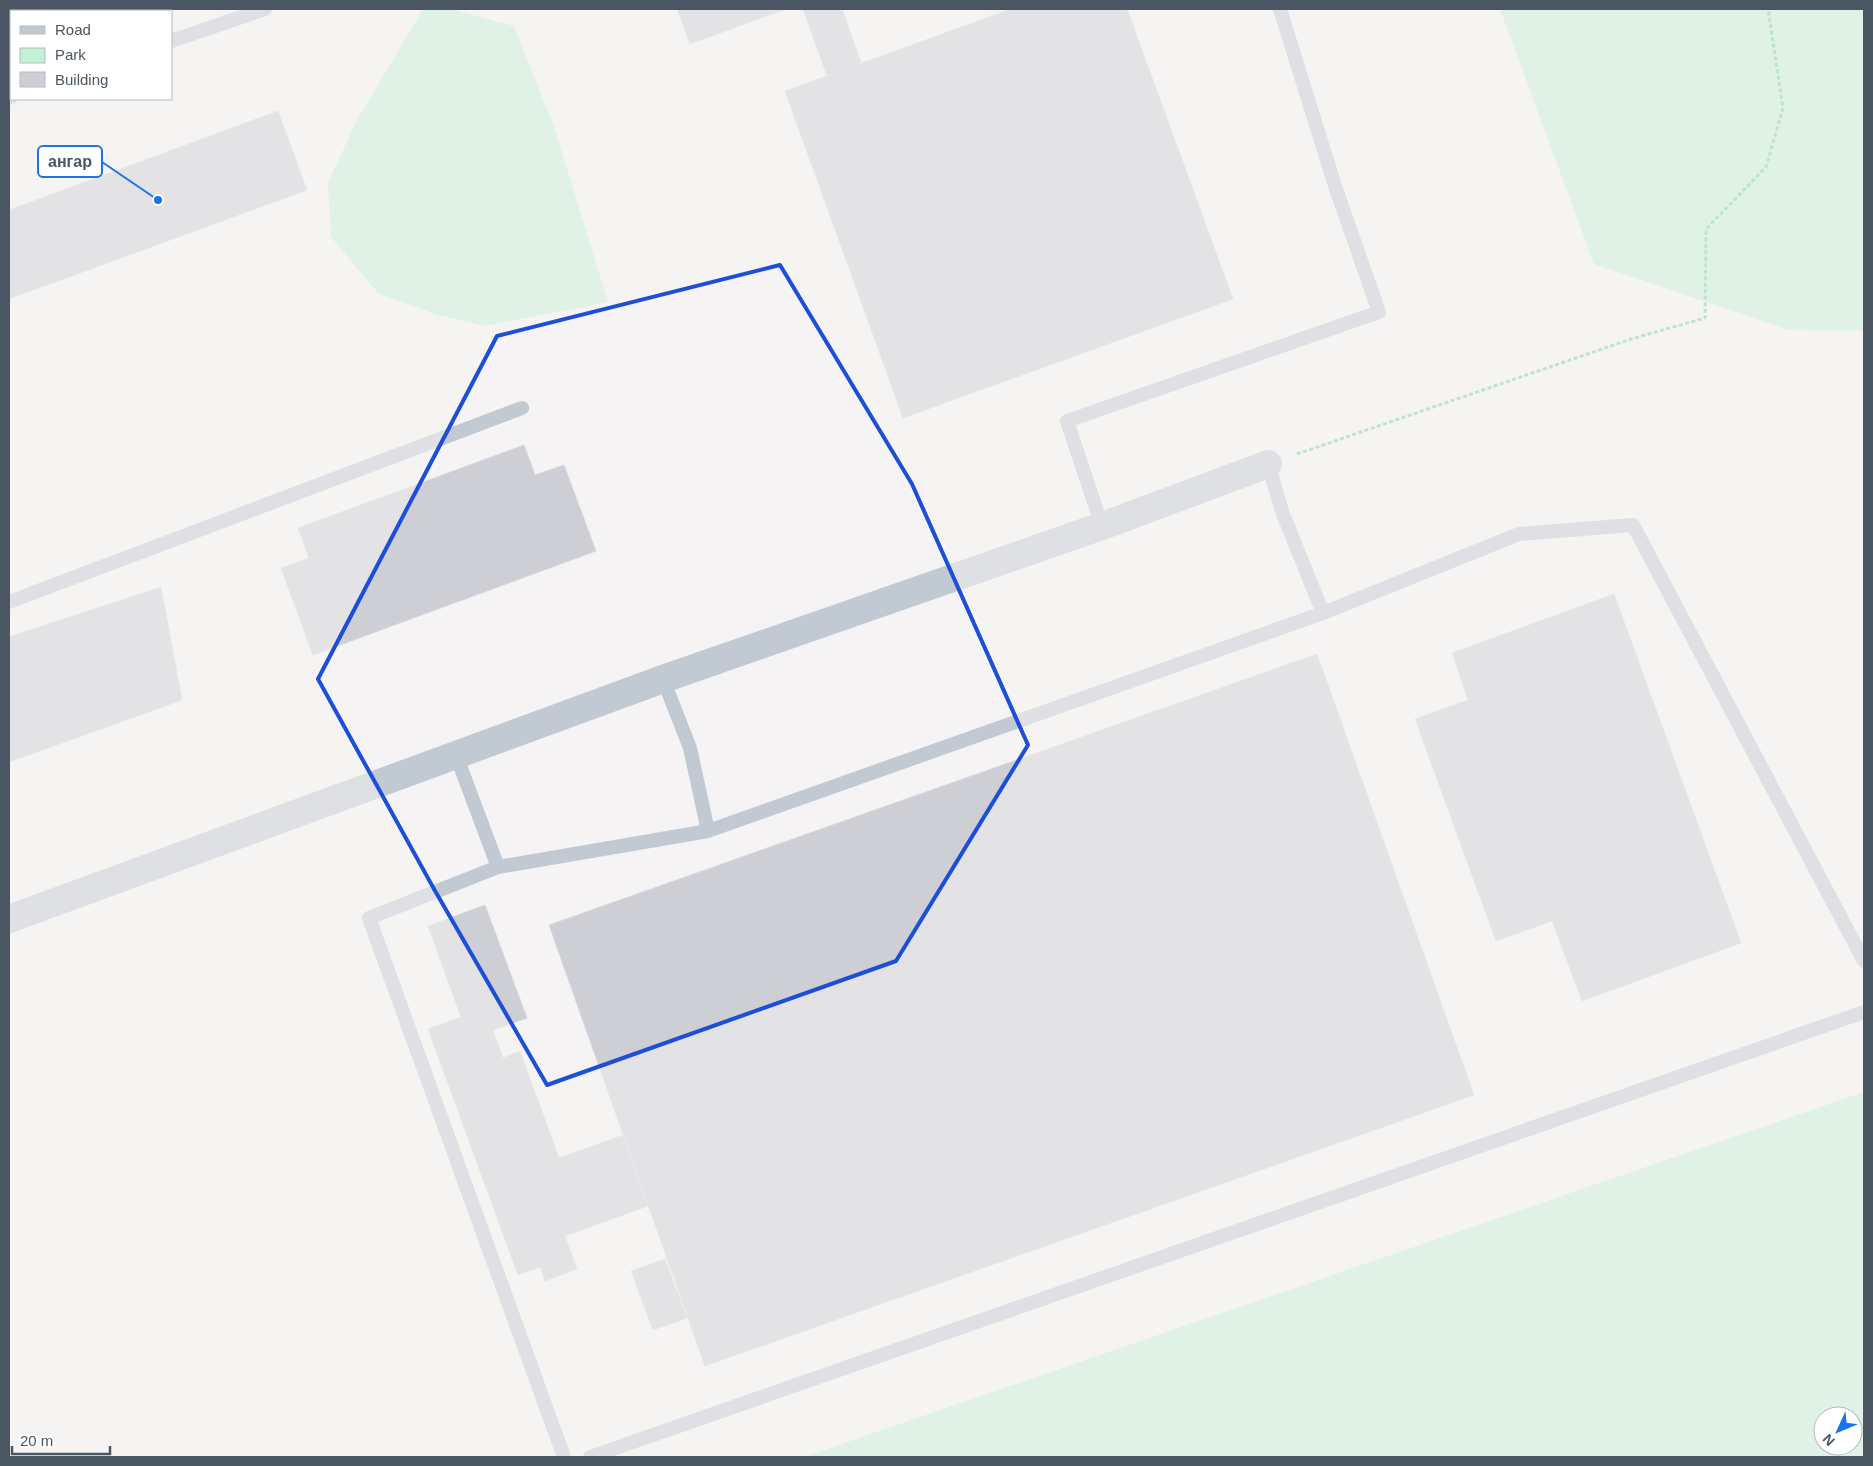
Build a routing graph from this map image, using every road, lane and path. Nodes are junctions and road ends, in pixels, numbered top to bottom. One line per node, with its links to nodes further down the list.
1 (265, 9): 4 (lane)
2 (1280, 9): 7 (lane)
3 (1768, 9): 6 (path)
4 (172, 41)
5 (522, 408): 8 (lane)
6 (1268, 464): 7 (street); 9 (lane)
7 (1102, 526): 10 (street)
8 (9, 602)
9 (1323, 613): 12 (lane); 15 (lane)
10 (663, 679): 11 (street); 12 (lane)
11 (456, 755): 13 (lane); 14 (street)
12 (708, 831): 13 (lane)
13 (498, 867): 17 (lane)
14 (9, 919)
15 (1864, 961)
16 (1864, 1012): 18 (lane)
17 (564, 1457)
18 (590, 1457)

